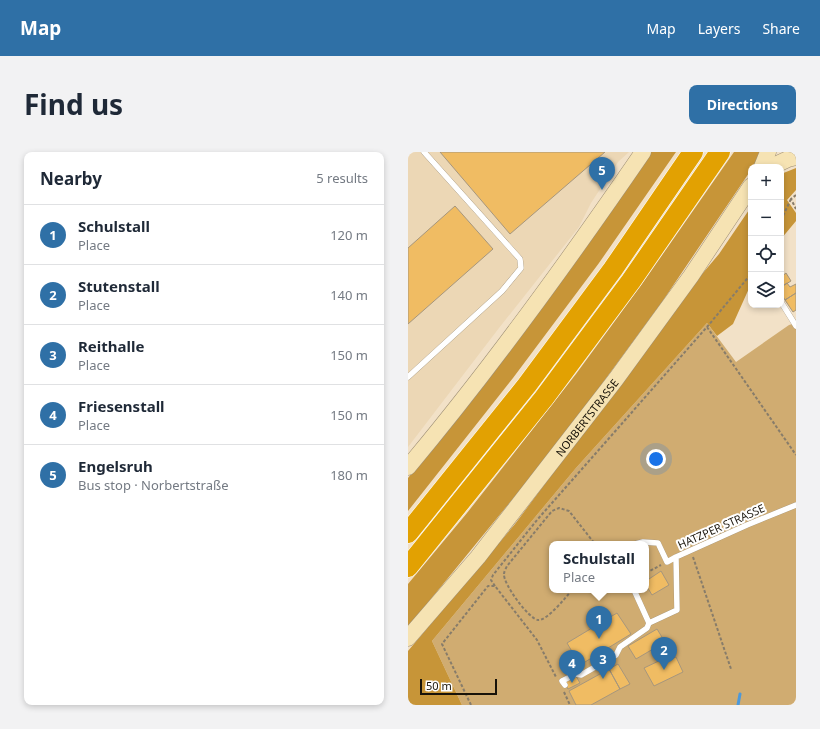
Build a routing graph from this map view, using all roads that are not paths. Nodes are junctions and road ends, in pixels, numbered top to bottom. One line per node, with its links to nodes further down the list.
1 (424, 152): 12 (lane)
2 (643, 152): 13 (main road)
3 (693, 152): 15 (highway)
4 (720, 152): 18 (highway)
5 (768, 152): 7 (main road)
6 (796, 157): 8 (main road)
7 (763, 164)
8 (777, 164)
9 (748, 190): 21 (main road, NORBERTSTRASSE)
10 (784, 307): 11 (lane)
11 (796, 326)
12 (408, 377)
13 (408, 467)
14 (796, 505): 17 (lane, HATZPER STRASSE)
15 (408, 533)
16 (649, 542): 17 (lane)
17 (676, 557): 20 (lane, HATZPER STRASSE)
18 (408, 567)
19 (635, 593): 20 (lane)
20 (649, 623): 22 (lane)
21 (408, 638)
22 (564, 687)

